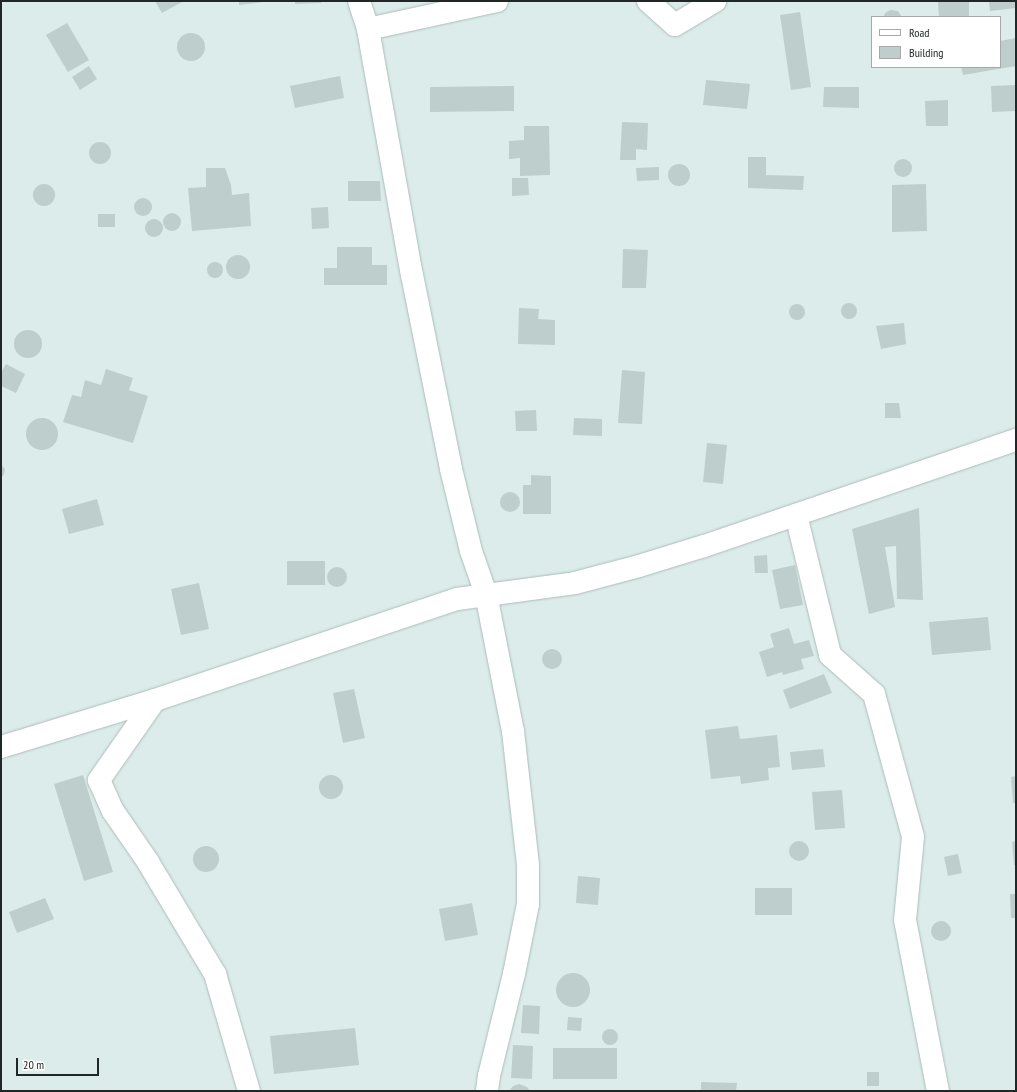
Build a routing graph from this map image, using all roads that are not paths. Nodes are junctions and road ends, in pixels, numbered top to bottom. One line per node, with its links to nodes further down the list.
1 (359, 1): 5 (street)
2 (497, 1): 5 (street)
3 (648, 1): 4 (street)
4 (715, 1)
5 (368, 29): 8 (street)
6 (1016, 440): 7 (street)
7 (796, 515): 8 (street); 13 (street)
8 (486, 594): 9 (street); 12 (street)
9 (155, 700): 10 (street); 11 (street)
10 (1, 747)
11 (249, 1091)
12 (487, 1091)
13 (938, 1091)

